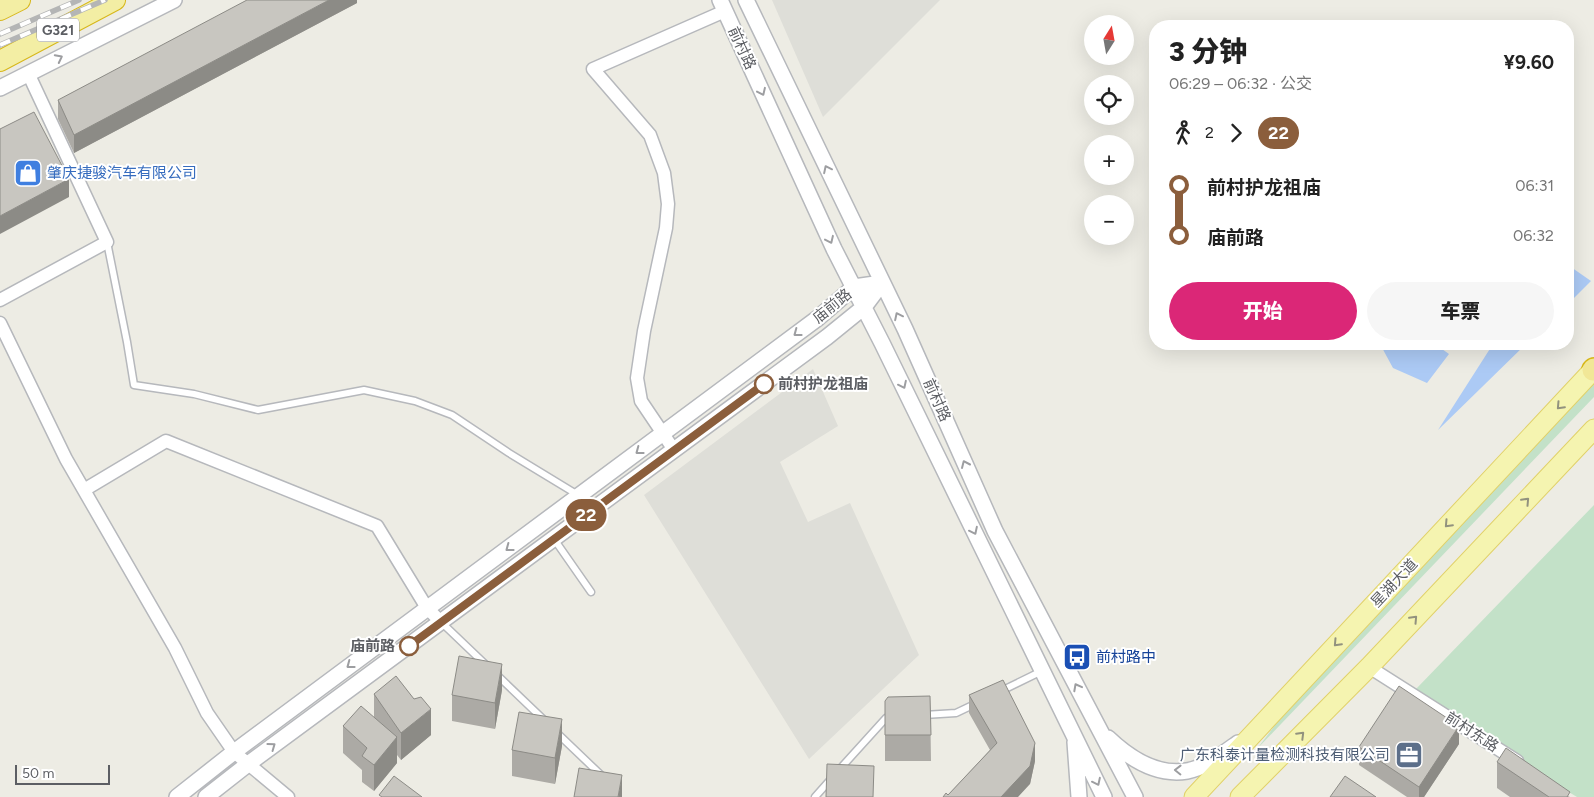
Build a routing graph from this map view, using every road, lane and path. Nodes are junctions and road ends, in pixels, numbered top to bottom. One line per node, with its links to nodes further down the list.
1 (20, 0): 6 (highway)
2 (116, 0): 7 (highway, G321)
3 (174, 0): 8 (street, one-way to 3)
4 (746, 0): 11 (street, 前村路, one-way to 4)
5 (723, 5): 12 (street, 前村路, one-way to 12); 18 (street)
6 (0, 10)
7 (0, 60)
8 (28, 73): 9 (street); 10 (street)
9 (0, 88)
10 (107, 242): 13 (street); 21 (lane)
11 (882, 283): 12 (street, 庙前路); 14 (street, 庙前路); 34 (street, 前村路, one-way to 11)
12 (854, 287): 14 (street, 前村路); 18 (street, 庙前路, one-way to 18)
13 (0, 300)
14 (864, 307): 19 (street, 庙前路); 27 (street, 前村路, one-way to 27)
15 (0, 323): 20 (street)
16 (1594, 370): 35 (main road, 星湖大道, one-way to 35)
17 (1594, 429): 26 (main road, one-way to 17)
18 (662, 433): 19 (street); 21 (street, 庙前路, one-way to 21)
19 (674, 450): 22 (street, 庙前路)
20 (84, 490): 24 (street); 37 (street)
21 (579, 495): 24 (street, 庙前路, one-way to 24)
22 (554, 538): 23 (lane); 25 (street, 庙前路)
23 (591, 592)
24 (427, 608): 25 (street); 37 (street, 庙前路, one-way to 37)
25 (441, 622): 32 (lane); 38 (street, 庙前路, one-way to 25)
26 (1369, 666): 39 (street, 前村东路); 49 (main road, one-way to 26)
27 (1043, 670): 28 (lane); 36 (street, 前村路)
28 (990, 696)
29 (982, 700): 30 (lane)
30 (916, 716)
31 (896, 717): 44 (lane)
32 (547, 723)
33 (554, 730): 40 (lane)
34 (1099, 730): 35 (street, one-way to 34); 47 (street, 前村路)
35 (1252, 734): 48 (main road, 星湖大道)
36 (1075, 736): 45 (street); 46 (street, 前村路, one-way to 46)
37 (234, 752): 38 (street); 41 (street, 庙前路)
38 (248, 764): 42 (street, 庙前路); 43 (street)
39 (1525, 766)
40 (603, 777)
41 (177, 797)
42 (206, 797)
43 (288, 797)
44 (815, 797)
45 (1079, 797)
46 (1104, 797)
47 (1135, 797)
48 (1194, 797)
49 (1240, 797)

